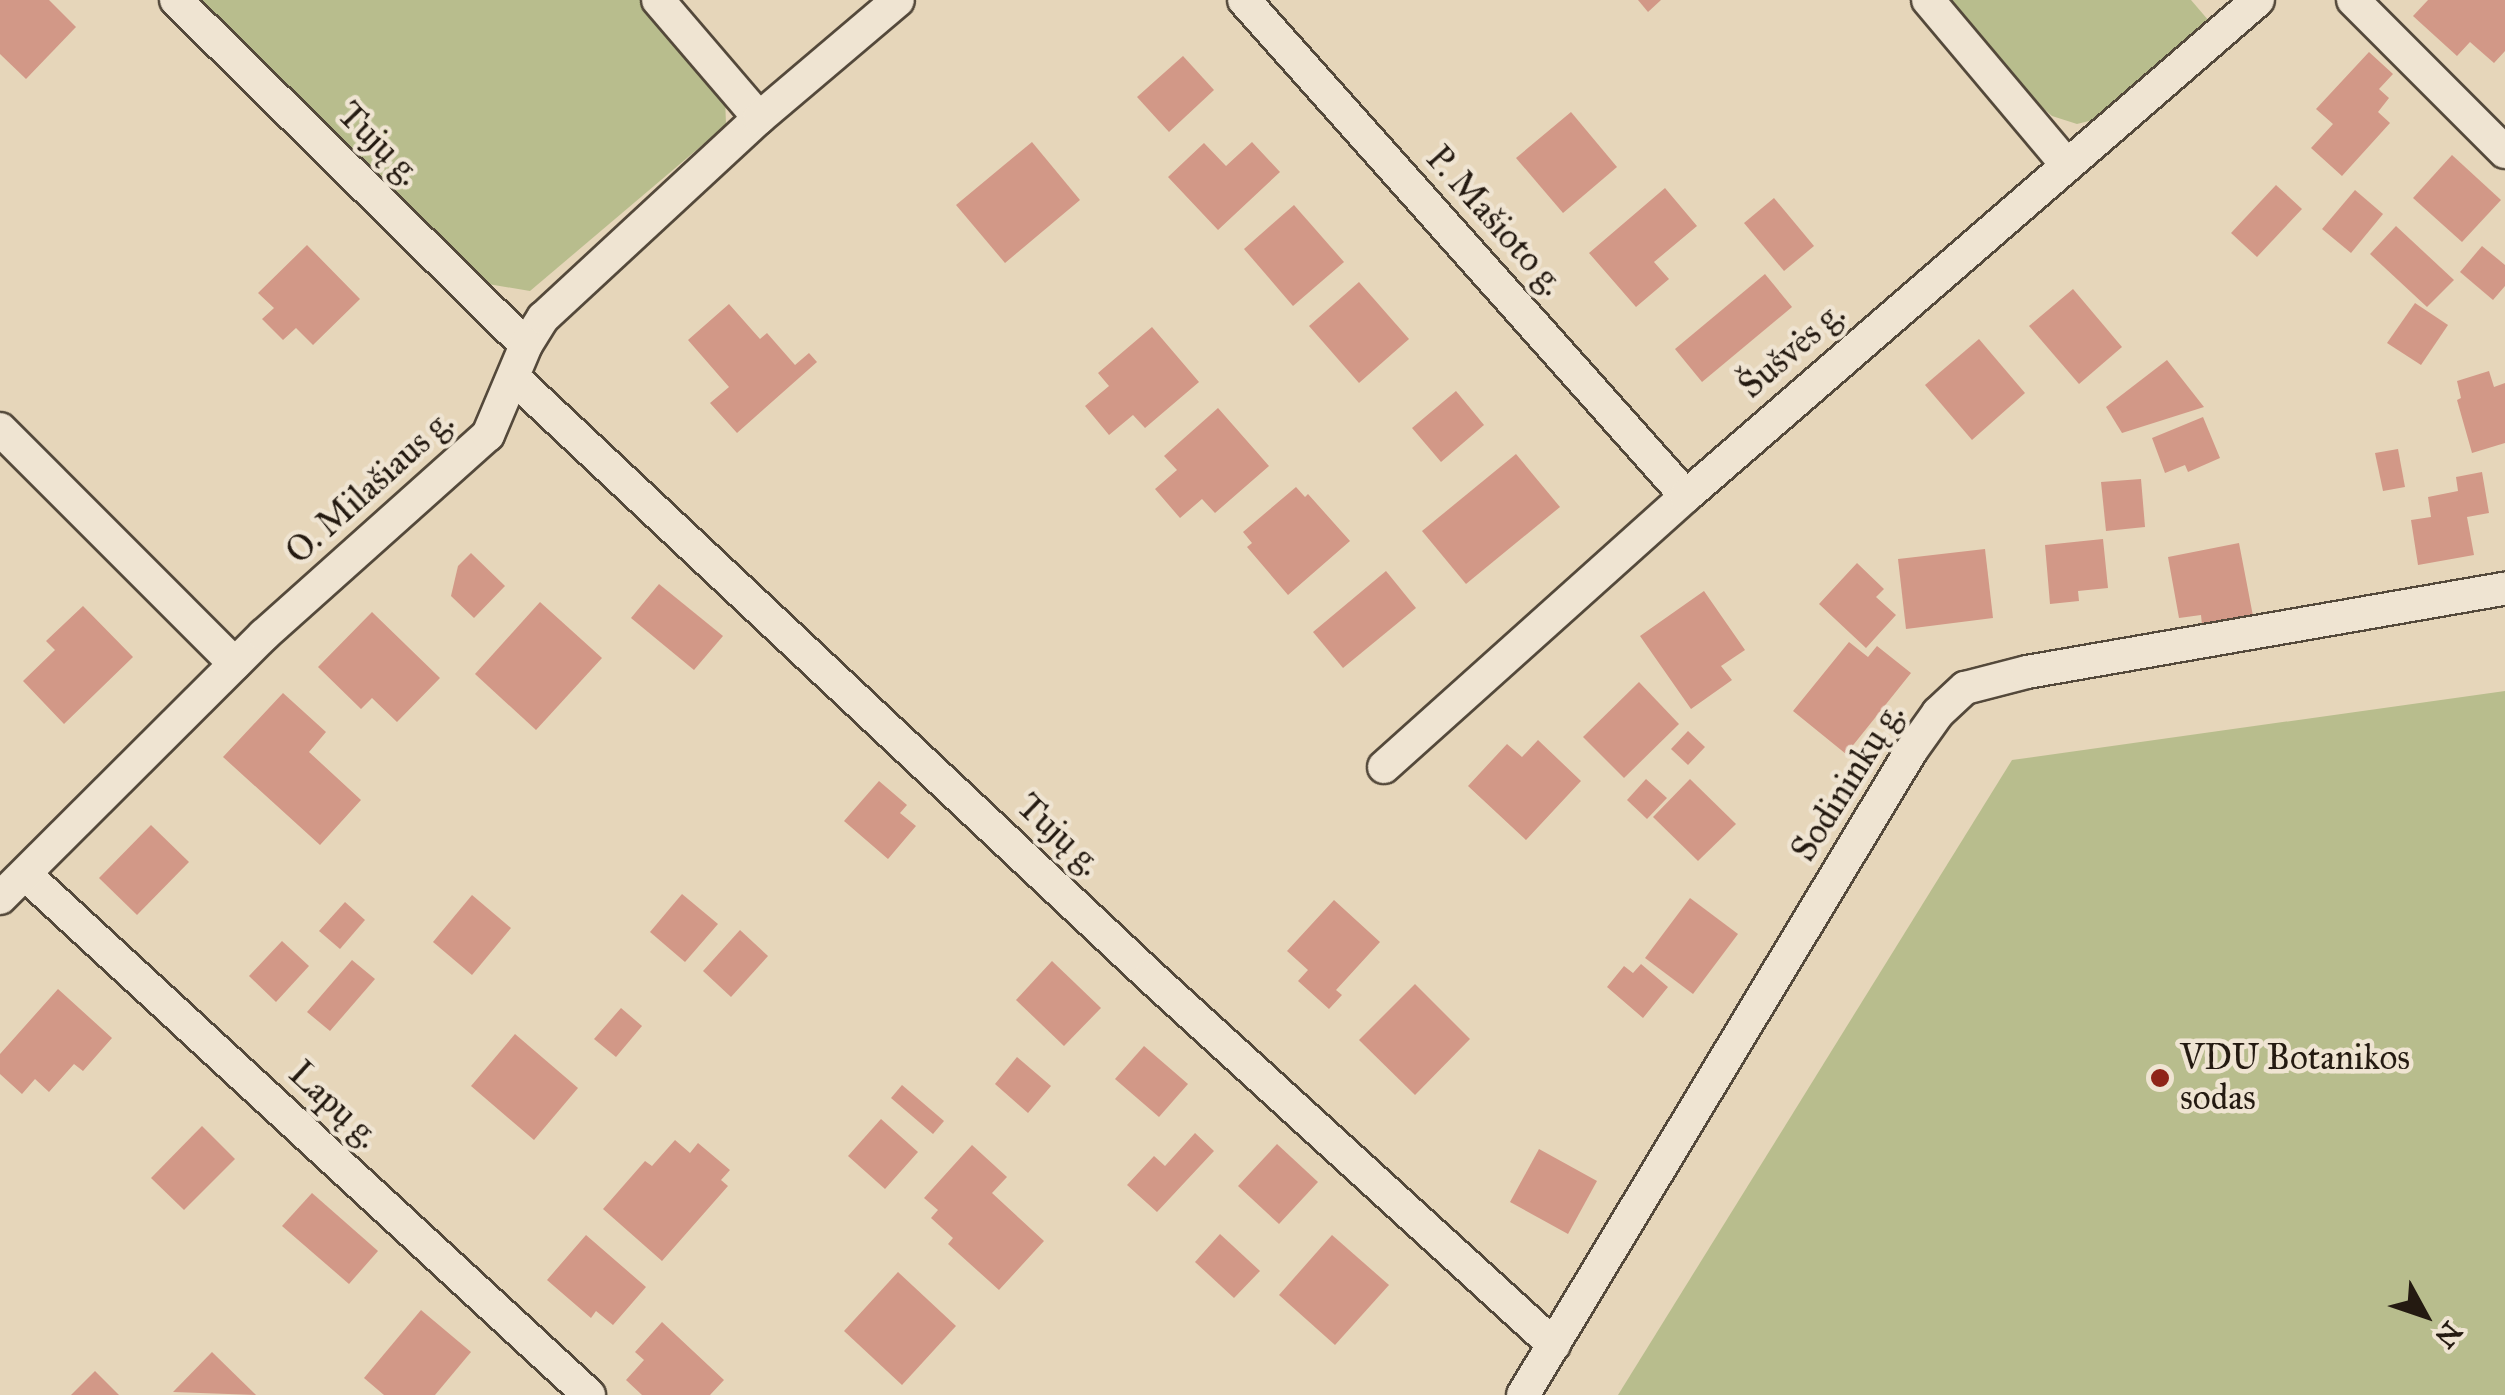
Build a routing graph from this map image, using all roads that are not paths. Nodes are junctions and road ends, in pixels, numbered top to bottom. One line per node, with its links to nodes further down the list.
1 (176, 0): 11 (street, Tujų g.)
2 (658, 0): 8 (street)
3 (898, 0): 8 (street, O. Milašiaus g.)
4 (1244, 0): 14 (street, P. Mašioto g.)
5 (1928, 0): 10 (street)
6 (2258, 0): 10 (street, Šušvės g.)
7 (2353, 0): 9 (street)
8 (759, 118): 11 (street, O. Milašiaus g.)
9 (2505, 152)
10 (2066, 164): 14 (street, Šušvės g.)
11 (526, 346): 12 (street, O. Milašiaus g.)
12 (515, 379): 16 (street, O. Milašiaus g.); 20 (street, Tujų g.)
13 (0, 429): 16 (street)
14 (1686, 496): 17 (street, Šušvės g.)
15 (2505, 589): 20 (street, Sodininkų g.)
16 (235, 664): 18 (street, O. Milašiaus g.)
17 (1384, 767)
18 (25, 874): 19 (street, O. Milašiaus g.); 21 (street, Lapų g.)
19 (0, 898)
20 (1554, 1344): 22 (street, Sodininkų g.)
21 (588, 1395)
22 (1522, 1395)

